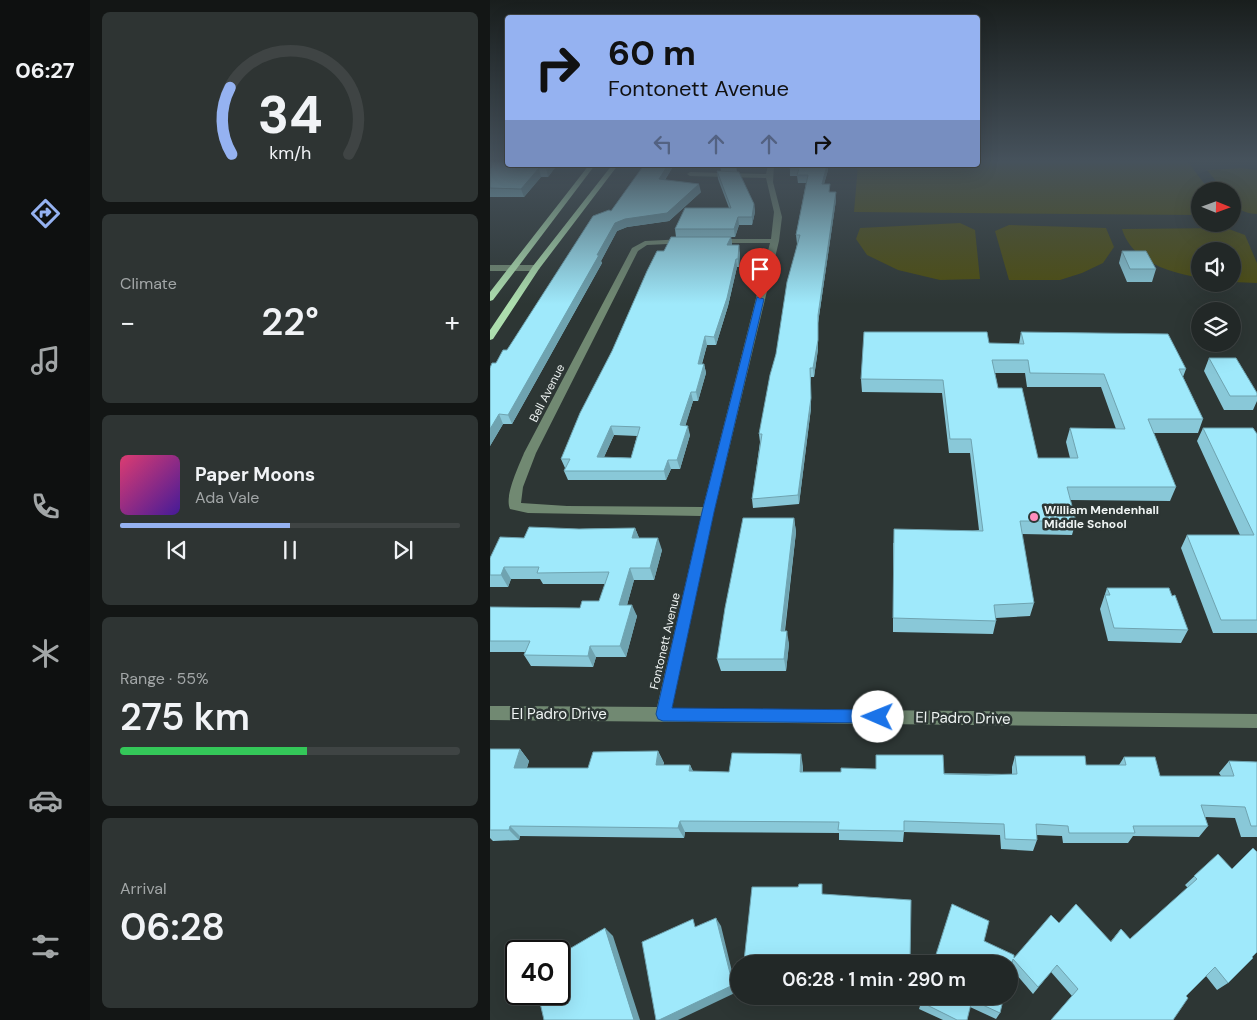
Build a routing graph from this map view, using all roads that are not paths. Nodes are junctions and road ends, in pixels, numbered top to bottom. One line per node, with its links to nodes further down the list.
1 (558, 209): 6 (main road)
2 (582, 209): 7 (main road)
3 (777, 209): 4 (street, Fontonett Avenue)
4 (775, 241): 10 (street, Fontonett Avenue); 10 (street, Bell Avenue)
5 (490, 268): 6 (street)
6 (512, 268): 7 (street); 8 (main road)
7 (536, 268): 9 (main road)
8 (490, 298)
9 (490, 337)
10 (708, 512): 12 (street, Fontonett Avenue)
11 (490, 713): 12 (street, El Padro Drive)
12 (663, 714): 13 (street, El Padro Drive)
13 (1257, 721)

